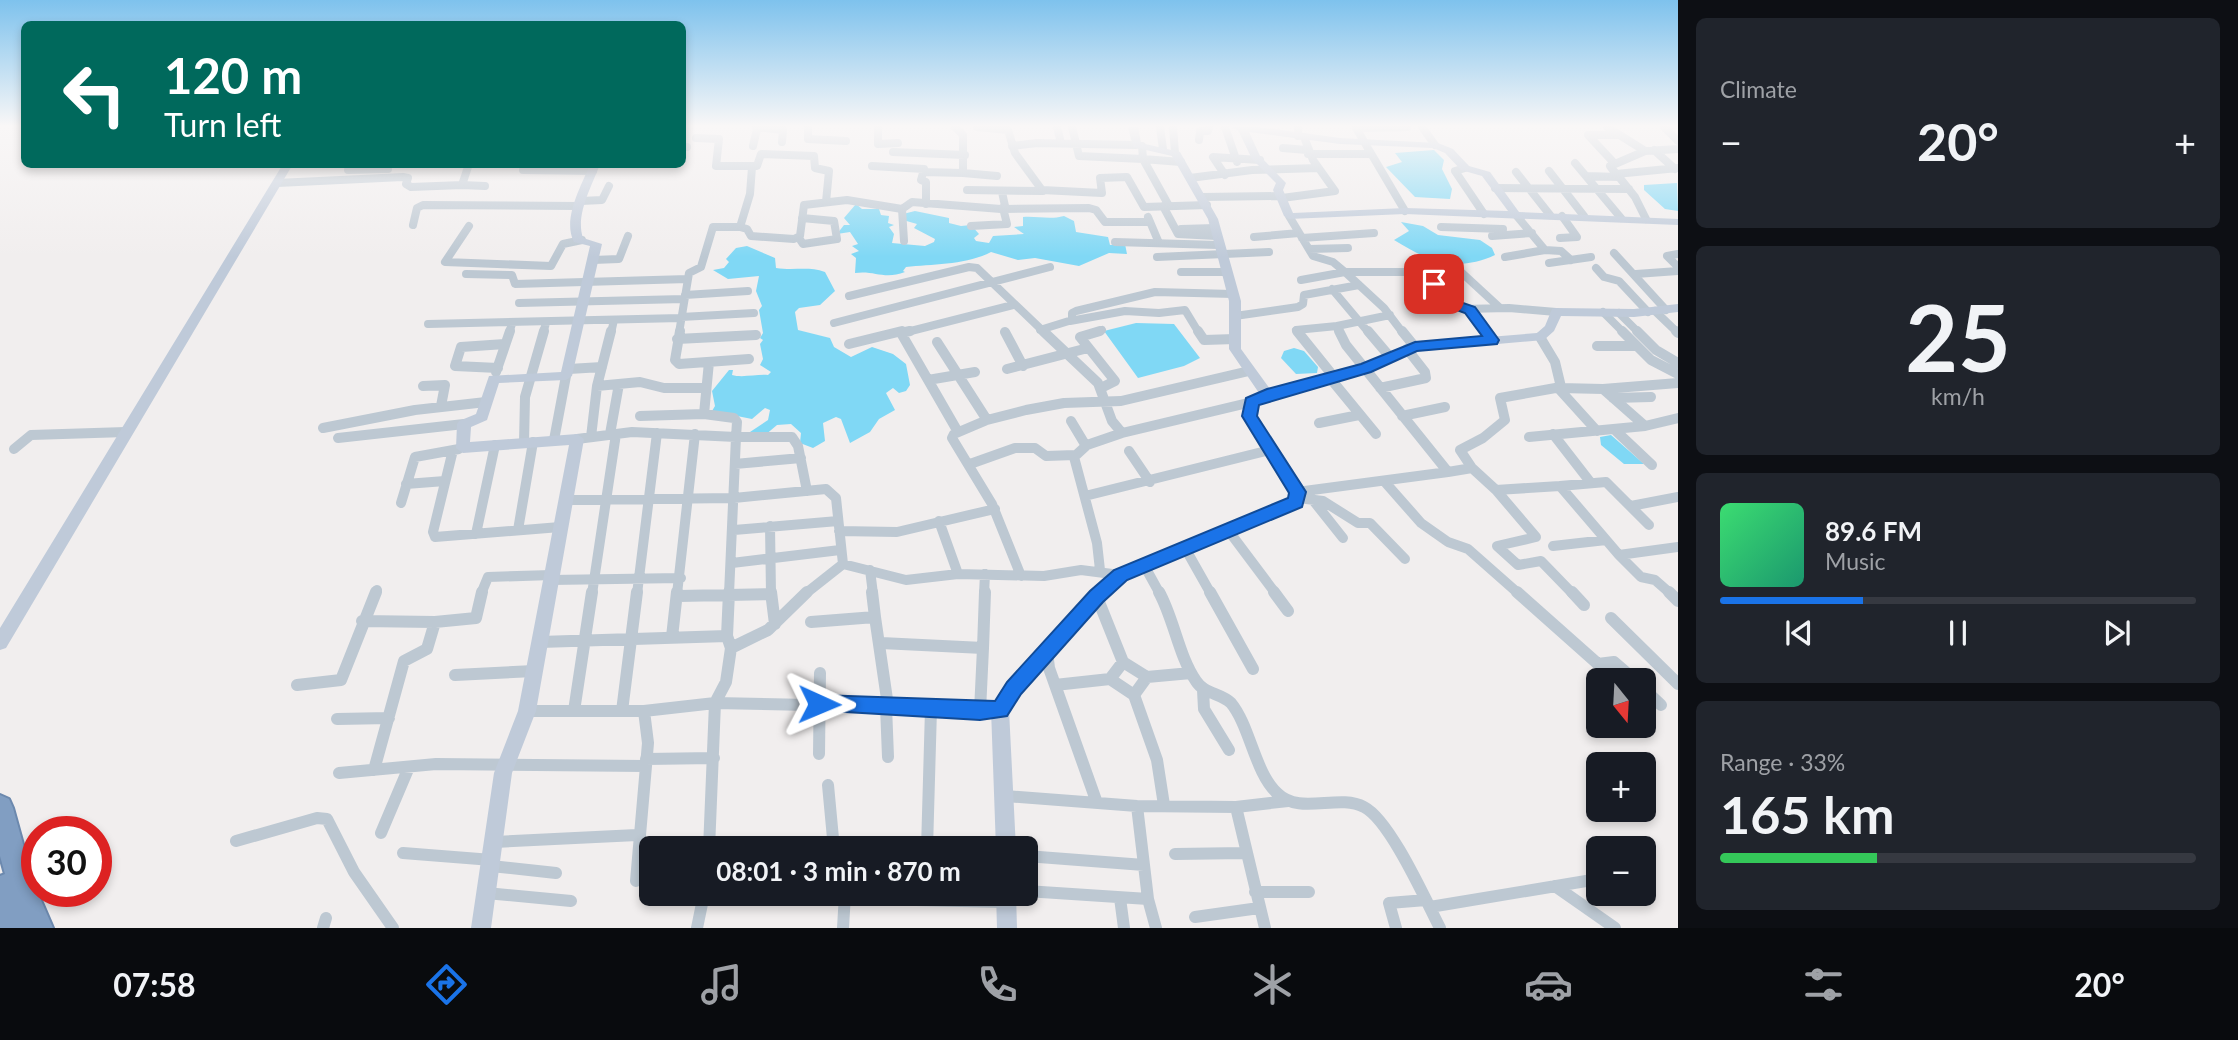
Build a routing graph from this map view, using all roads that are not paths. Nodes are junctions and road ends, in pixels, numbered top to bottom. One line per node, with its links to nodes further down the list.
1 (284, 170): 32 (street)
2 (348, 170): 30 (street)
3 (467, 170): 34 (street)
4 (593, 170): 48 (street)
5 (752, 170): 71 (street)
6 (826, 170): 47 (street)
7 (1029, 170): 43 (street)
8 (1149, 170): 31 (street)
9 (1185, 170): 29 (street)
10 (1221, 170): 25 (street)
11 (1280, 170): 20 (street)
12 (1321, 170): 45 (street)
13 (1380, 170): 54 (street)
14 (1457, 170): 56 (street)
15 (1473, 170): 37 (street)
16 (1581, 170): 27 (street)
17 (1613, 170): 28 (street)
18 (1665, 170): 28 (street)
19 (1246, 171): 20 (street); 25 (street)
20 (1270, 171): 45 (street)
21 (1549, 171): 39 (street)
22 (924, 172): 24 (street); 49 (street)
23 (1516, 172): 38 (street)
24 (963, 173): 26 (street)
25 (1225, 175): 29 (street)
26 (997, 176)
27 (1586, 176): 28 (street); 40 (street)
28 (1618, 176): 41 (street)
29 (1190, 177): 46 (street)
30 (343, 180): 32 (street); 34 (street)
31 (1155, 182): 33 (street); 50 (street)
32 (276, 183): 205 (street)
33 (1133, 183): 43 (street); 51 (street)
34 (462, 185): 35 (street)
35 (485, 186)
36 (609, 187): 48 (street)
37 (1495, 188): 38 (street); 57 (street)
38 (1529, 188): 39 (street); 58 (street)
39 (1563, 188): 40 (street); 61 (street)
40 (1597, 189): 41 (street); 63 (street)
41 (1629, 189): 64 (street)
42 (967, 190): 44 (street)
43 (1043, 191): 44 (street)
44 (1002, 192): 53 (street)
45 (1281, 197): 46 (street); 59 (street)
46 (1205, 201): 50 (street); 84 (street)
47 (826, 202): 52 (street); 62 (street)
48 (580, 204): 67 (street); 82 (street)
49 (926, 204): 52 (street); 53 (street)
50 (1166, 206): 51 (street); 84 (street)
51 (1144, 207): 65 (street)
52 (902, 209): 83 (street)
53 (1004, 209): 65 (street); 69 (street)
54 (1405, 211): 55 (street); 59 (street)
55 (1465, 213): 56 (street); 72 (street)
56 (1484, 214): 57 (street)
57 (1516, 215): 58 (street); 75 (street)
58 (1550, 215): 60 (street)
59 (1289, 216): 76 (street)
60 (1562, 216): 61 (street); 81 (street)
61 (1584, 216): 63 (street)
62 (802, 218): 80 (street); 80 (street)
63 (1621, 218): 64 (street)
64 (1646, 219): 66 (street)
65 (1150, 222): 86 (street)
66 (1678, 222)
67 (413, 225)
68 (469, 226): 82 (street)
69 (971, 226)
70 (1441, 227): 72 (street)
71 (740, 228): 80 (street); 108 (street)
72 (1473, 228): 73 (street)
73 (1503, 229)
74 (1374, 233): 76 (street)
75 (1532, 233): 78 (street); 89 (street)
76 (1301, 235): 79 (street); 88 (street)
77 (628, 236): 96 (street)
78 (1492, 236)
79 (1254, 237)
80 (799, 238)
81 (1560, 238)
82 (582, 240): 96 (street)
83 (904, 241)
84 (1217, 241): 86 (street); 90 (street); 93 (street); 103 (street)
85 (1115, 242): 86 (street)
86 (1159, 243)
87 (1348, 248): 88 (street)
88 (1309, 249): 104 (street)
89 (1545, 250): 94 (street); 97 (street)
90 (1269, 252)
91 (1615, 253): 107 (street)
92 (1678, 254): 101 (street)
93 (1157, 257)
94 (1505, 257)
95 (1591, 257): 97 (street)
96 (593, 260): 110 (street)
97 (1571, 260): 98 (street)
98 (1549, 263)
99 (1050, 267): 111 (street)
100 (1596, 268): 123 (street)
101 (1678, 269): 107 (street)
102 (1181, 272): 103 (street)
103 (1226, 272): 115 (street)
104 (1345, 272): 109 (street); 112 (street); 122 (street)
105 (1461, 272): 121 (street)
106 (466, 274): 110 (street)
107 (1636, 274): 123 (street)
108 (688, 279): 110 (street); 117 (street)
109 (1301, 280)
110 (588, 282): 118 (street)
111 (993, 284): 116 (street); 120 (street); 136 (street)
112 (1359, 285): 113 (street); 128 (street)
113 (1332, 289): 129 (street); 134 (street)
114 (748, 291): 117 (street)
115 (1233, 293): 129 (street); 133 (street)
116 (849, 296)
117 (685, 297): 118 (street); 130 (street)
118 (585, 300): 119 (street); 132 (street)
119 (519, 303)
120 (1013, 305): 140 (street); 142 (street)
121 (1499, 307): 122 (street); 124 (street)
122 (1470, 310): 149 (street)
123 (1662, 310): 127 (street); 144 (street)
124 (1556, 312): 125 (street); 146 (street)
125 (1603, 312): 127 (street); 154 (street)
126 (754, 313): 130 (street)
127 (1619, 313): 161 (street)
128 (1390, 315): 134 (street); 156 (street)
129 (1235, 316): 148 (street)
130 (681, 317): 131 (street); 147 (street)
131 (614, 320): 132 (street); 163 (street)
132 (579, 321): 135 (street); 167 (street)
133 (1070, 321): 140 (street); 148 (street)
134 (1360, 321): 139 (street); 158 (street)
135 (546, 323): 138 (street); 172 (street)
136 (834, 323)
137 (428, 324): 138 (street)
138 (512, 324): 152 (street)
139 (1337, 326): 164 (street); 173 (street)
140 (1040, 330): 157 (street)
141 (1102, 330): 155 (street)
142 (902, 331): 151 (street); 174 (street)
143 (1005, 332): 162 (street)
144 (1678, 333)
145 (756, 335): 147 (street)
146 (1540, 337): 149 (street); 182 (street)
147 (677, 339): 160 (street)
148 (1235, 339): 166 (street)
149 (1492, 340): 156 (street)
150 (937, 342): 171 (street)
151 (849, 344)
152 (505, 345): 169 (street); 169 (street)
153 (1597, 346): 154 (street)
154 (1635, 346): 170 (street)
155 (1088, 348): 157 (street); 180 (street)
156 (1411, 348): 158 (street); 181 (street)
157 (1068, 354): 162 (street); 180 (street)
158 (1390, 358): 164 (street)
159 (749, 359): 160 (street)
160 (709, 362): 179 (street)
161 (1678, 363)
162 (1023, 366): 165 (street)
163 (601, 367): 167 (street); 178 (street)
164 (1366, 368): 173 (street); 181 (street)
165 (1007, 369)
166 (1249, 371): 184 (street); 189 (street)
167 (567, 372): 172 (street); 217 (street)
168 (975, 372): 171 (street)
169 (496, 373): 172 (street); 187 (street)
170 (1678, 374)
171 (956, 375): 174 (street); 197 (street)
172 (531, 378): 218 (street)
173 (1332, 378): 184 (street); 193 (street)
174 (928, 380): 206 (street)
175 (1678, 383): 183 (street)
176 (619, 384): 178 (street); 179 (street); 209 (street)
177 (423, 386): 190 (street)
178 (597, 386): 216 (street)
179 (706, 388): 192 (street)
180 (1101, 388): 189 (street)
181 (1380, 388): 195 (street)
182 (1559, 389): 183 (street); 203 (street); 230 (street)
183 (1603, 389): 186 (street)
184 (1267, 394): 188 (street)
185 (1651, 397): 186 (street)
186 (1613, 398): 201 (street)
187 (486, 402): 190 (street); 200 (street)
188 (1252, 402): 208 (street); 223 (street)
189 (1107, 403): 197 (street); 208 (street)
190 (441, 406): 202 (street)
191 (1445, 407): 195 (street)
192 (704, 414): 194 (street); 213 (street)
193 (1359, 415): 199 (street); 211 (street)
194 (640, 416)
195 (1402, 416): 231 (street)
196 (1678, 418): 201 (street)
197 (987, 420): 206 (street)
198 (1071, 421): 220 (street)
199 (1319, 423)
200 (464, 424): 215 (street); 222 (street)
201 (1644, 426): 204 (street)
202 (323, 428)
203 (1597, 430): 204 (street); 212 (street)
204 (1616, 431): 229 (street)
205 (126, 432): 221 (street); 301 (street)
206 (958, 432): 228 (street)
207 (657, 433): 209 (street); 210 (street); 244 (street)
208 (1122, 433): 220 (street)
209 (613, 434): 216 (street); 247 (street)
210 (695, 434): 213 (street); 245 (street)
211 (1376, 434)
212 (1553, 434): 214 (street); 235 (street)
213 (736, 437): 226 (street); 227 (street)
214 (1529, 437)
215 (338, 438)
216 (584, 438): 217 (street); 246 (street)
217 (554, 440): 218 (street)
218 (528, 443): 219 (street); 256 (street)
219 (495, 445): 222 (street); 259 (street)
220 (1086, 446): 225 (street)
221 (14, 449)
222 (458, 449): 232 (street); 236 (street)
223 (1269, 450): 234 (street); 241 (street)
224 (1129, 451): 234 (street)
225 (1075, 455): 228 (street); 240 (street)
226 (800, 458): 227 (street); 239 (street)
227 (735, 464): 243 (street)
228 (970, 464): 250 (street)
229 (1652, 465)
230 (1472, 468): 231 (street); 238 (street)
231 (1448, 472): 233 (street)
232 (445, 481): 236 (street); 259 (street)
233 (1384, 481): 241 (street); 306 (street)
234 (1150, 482): 240 (street)
235 (1591, 483): 237 (street); 249 (street)
236 (406, 484): 248 (street)
237 (1560, 486): 238 (street); 261 (street)
238 (1496, 490): 288 (street)
239 (807, 491): 243 (street); 254 (street)
240 (1085, 496): 273 (street)
241 (1302, 497): 258 (street); 260 (street); 268 (street)
242 (1678, 497): 249 (street)
243 (734, 498): 245 (street); 257 (street)
244 (647, 499): 245 (street); 247 (street); 281 (street)
245 (688, 499): 279 (street)
246 (565, 500): 247 (street); 255 (street)
247 (606, 500): 280 (street)
248 (401, 503)
249 (1632, 506): 252 (street)
250 (995, 509): 251 (street); 277 (street)
251 (939, 521): 254 (street); 274 (street)
252 (1649, 525)
253 (770, 526): 254 (street); 257 (street); 267 (street)
254 (838, 526): 265 (street)
255 (560, 527): 256 (street); 278 (street)
256 (518, 530): 259 (street)
257 (734, 530): 269 (street)
258 (1228, 530): 264 (street); 289 (street)
259 (476, 534)
260 (1343, 538)
261 (1606, 540): 262 (street); 266 (street)
262 (1553, 546)
263 (1678, 547): 266 (street)
264 (1185, 548): 271 (street); 307 (street)
265 (840, 550): 267 (street); 270 (street)
266 (1619, 555): 287 (street)
267 (771, 558): 269 (street); 283 (street)
268 (1405, 559)
269 (732, 563): 285 (street)
270 (842, 564): 272 (street); 295 (street)
271 (1144, 565): 276 (street); 310 (street)
272 (870, 570): 274 (street); 290 (street)
273 (1100, 570): 276 (street); 277 (street)
274 (958, 574): 275 (street)
275 (985, 574): 277 (street); 303 (street)
276 (1120, 575): 286 (street)
277 (1021, 576)
278 (551, 577): 280 (street); 293 (street); 299 (street)
279 (681, 578): 281 (street); 284 (street)
280 (595, 579): 281 (street); 298 (street)
281 (639, 579): 296 (street)
282 (377, 590): 292 (street)
283 (771, 594): 285 (street); 295 (street)
284 (678, 596): 285 (street); 297 (street)
285 (730, 597): 300 (street)
286 (1097, 597): 304 (street); 305 (street)
287 (1678, 601)
288 (1584, 605)
289 (1288, 611)
290 (875, 617): 294 (street); 302 (street)
291 (1611, 618): 314 (street)
292 (362, 621): 293 (street); 315 (street)
293 (435, 622): 331 (street)
294 (811, 622)
295 (775, 624): 300 (street)
296 (632, 638): 297 (street); 298 (street); 329 (street)
297 (672, 638): 300 (street)
298 (586, 640): 299 (street); 328 (street)
299 (540, 642): 308 (street)
300 (729, 642): 320 (street)
301 (0, 643)
302 (881, 643): 303 (street); 323 (street)
303 (984, 648): 330 (street)
304 (1046, 652): 316 (street); 325 (street)
305 (1123, 662): 312 (street); 313 (street)
306 (1621, 668)
307 (1253, 669)
308 (534, 671): 311 (street); 327 (street)
309 (820, 673): 321 (street)
310 (1191, 673): 312 (street); 317 (street)
311 (455, 675)
312 (1147, 677): 318 (street)
313 (1110, 679): 316 (street); 318 (street)
314 (1678, 684)
315 (297, 685)
316 (1055, 685): 345 (street)
317 (1203, 690): 333 (street); 344 (street)
318 (1133, 695): 346 (street)
319 (1656, 700): 322 (street)
320 (715, 703): 321 (street); 326 (street); 336 (street)
321 (819, 704): 323 (street); 334 (street)
322 (1661, 705)
323 (887, 706): 324 (street); 335 (street)
324 (931, 709): 330 (street); 354 (street)
325 (1000, 709): 330 (street); 343 (street)
326 (644, 710): 329 (street); 337 (street)
327 (527, 711): 328 (street); 338 (street)
328 (574, 711): 329 (street)
329 (622, 711)
330 (980, 711)
331 (389, 718): 332 (street); 340 (street)
332 (337, 719)
333 (1229, 750)
334 (819, 754)
335 (888, 757)
336 (714, 758): 337 (street); 352 (street)
337 (645, 762): 338 (street); 351 (street)
338 (509, 764): 339 (street); 357 (street)
339 (409, 767): 340 (street); 350 (street)
340 (374, 770): 341 (street)
341 (338, 773)
342 (828, 785): 353 (street)
343 (1004, 796): 345 (street); 355 (street)
344 (1287, 801): 348 (street); 376 (street)
345 (1097, 803): 347 (street)
346 (1164, 805): 347 (street); 348 (street)
347 (1137, 806): 364 (street)
348 (1236, 807): 360 (street)
349 (0, 808): 385 (highway)
350 (381, 833)
351 (637, 835): 357 (street); 366 (street)
352 (710, 836)
353 (833, 836)
354 (927, 836)
355 (1006, 836)
356 (236, 841): 386 (street)
357 (495, 842): 363 (street)
358 (402, 853): 363 (street)
359 (1175, 853): 360 (street)
360 (1245, 853): 370 (street)
361 (0, 855): 384 (highway)
362 (1038, 857): 364 (street)
363 (492, 863): 365 (street); 372 (street)
364 (1144, 865): 374 (street)
365 (556, 873)
366 (636, 881)
367 (1586, 881): 368 (street)
368 (1555, 886): 376 (street); 396 (street)
369 (1038, 892): 373 (street)
370 (1255, 892): 371 (street); 380 (street)
371 (1309, 892)
372 (486, 893): 375 (street); 387 (street)
373 (1120, 898): 374 (street); 391 (street)
374 (1148, 899): 392 (street)
375 (571, 901)
376 (1428, 903): 394 (street); 395 (street)
377 (702, 906): 388 (street)
378 (844, 906): 389 (street)
379 (1006, 906): 390 (street)
380 (1259, 908): 382 (street); 393 (street)
381 (0, 915): 383 (highway)
382 (1195, 917)
383 (4, 928)
384 (22, 928)
385 (38, 928)
386 (393, 928)
387 (481, 928)
388 (697, 928)
389 (843, 928)
390 (1007, 928)
391 (1124, 928)
392 (1156, 928)
393 (1265, 928)
394 (1396, 928)
395 (1440, 928)
396 (1615, 928)

